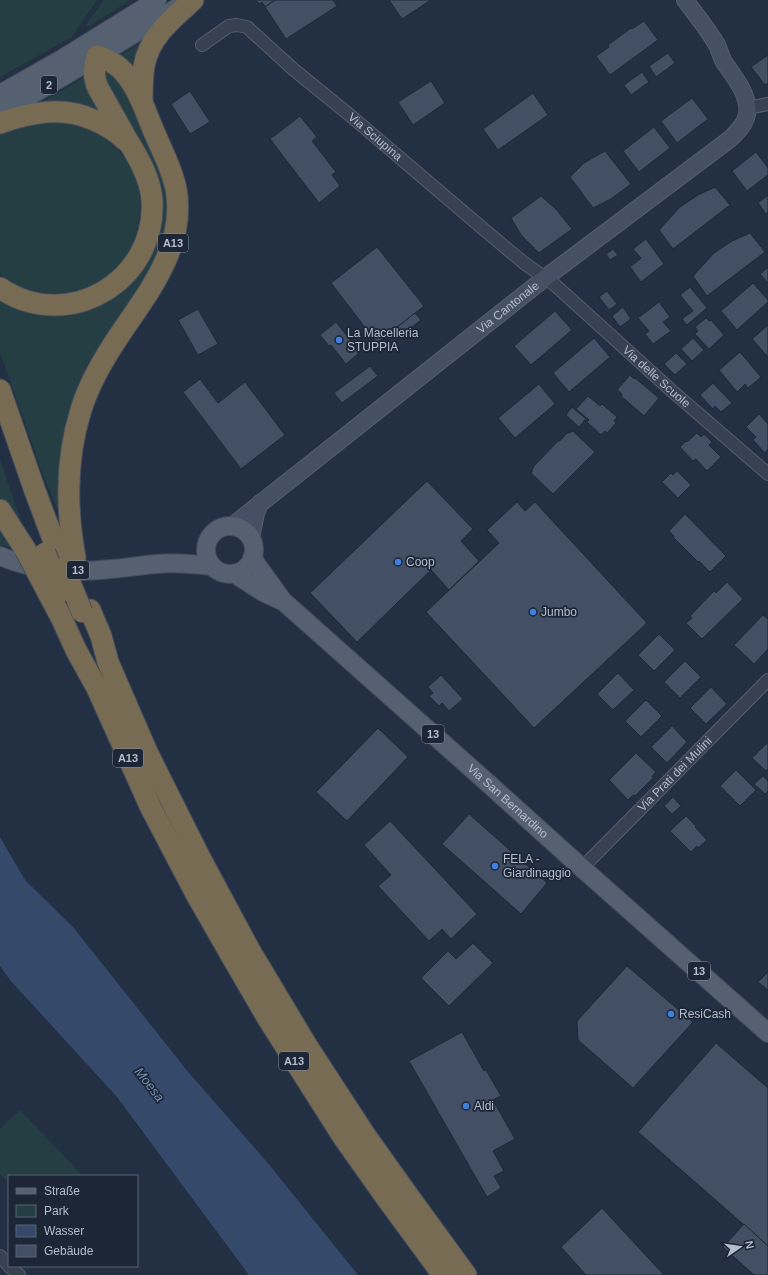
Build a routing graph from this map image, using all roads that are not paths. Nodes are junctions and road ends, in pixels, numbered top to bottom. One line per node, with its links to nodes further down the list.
1 (157, 0): 5 (main road, 2)
2 (191, 0): 7 (main road, 2); 11 (highway, A13)
3 (673, 0): 9 (street)
4 (685, 0): 9 (street)
5 (103, 33): 7 (main road, A13); 8 (main road, 2)
6 (202, 45): 17 (street, Via Sciupina)
7 (97, 56): 8 (main road, A13); 11 (highway, A13); 14 (main road, 2); 16 (highway, A13)
8 (62, 59): 10 (main road, 2)
9 (723, 60): 13 (street)
10 (0, 94)
11 (142, 101): 27 (highway, A13)
12 (768, 104): 13 (street)
13 (747, 108): 17 (street, Via Cantonale)
14 (0, 113)
15 (0, 123): 16 (highway, A13)
16 (133, 149): 18 (highway, A13)
17 (545, 278): 21 (street, Via delle Scuole); 22 (street, Via Cantonale)
18 (0, 288)
19 (0, 390): 27 (highway, A13)
20 (0, 427): 27 (highway, A13)
21 (768, 474)
22 (260, 503): 24 (street, Via Cantonale); 25 (street)
23 (0, 510): 27 (highway, A13)
24 (232, 526): 25 (main road); 26 (main road)
25 (250, 538): 29 (main road)
26 (206, 545): 30 (main road, 13); 31 (main road)
27 (51, 553): 34 (highway, A13, bridge); 34 (highway, A13)
28 (0, 556): 30 (main road, 13)
29 (252, 558): 32 (main road); 33 (main road, Via San Bernardino / 13)
30 (158, 564): 31 (main road, 13)
31 (212, 566): 32 (main road)
32 (234, 574): 33 (main road, Via San Bernardino / 13)
33 (283, 601): 36 (main road, Via San Bernardino / 13)
34 (76, 614): 42 (highway, A13); 43 (highway, A13)
35 (768, 680): 36 (street, Via Prati dei Mulini)
36 (582, 868): 37 (main road, Via San Bernardino / 13)
37 (768, 1033)
38 (0, 1256): 39 (street)
39 (8, 1265)
40 (10, 1267): 41 (street)
41 (19, 1275)
42 (443, 1275)
43 (466, 1275)

